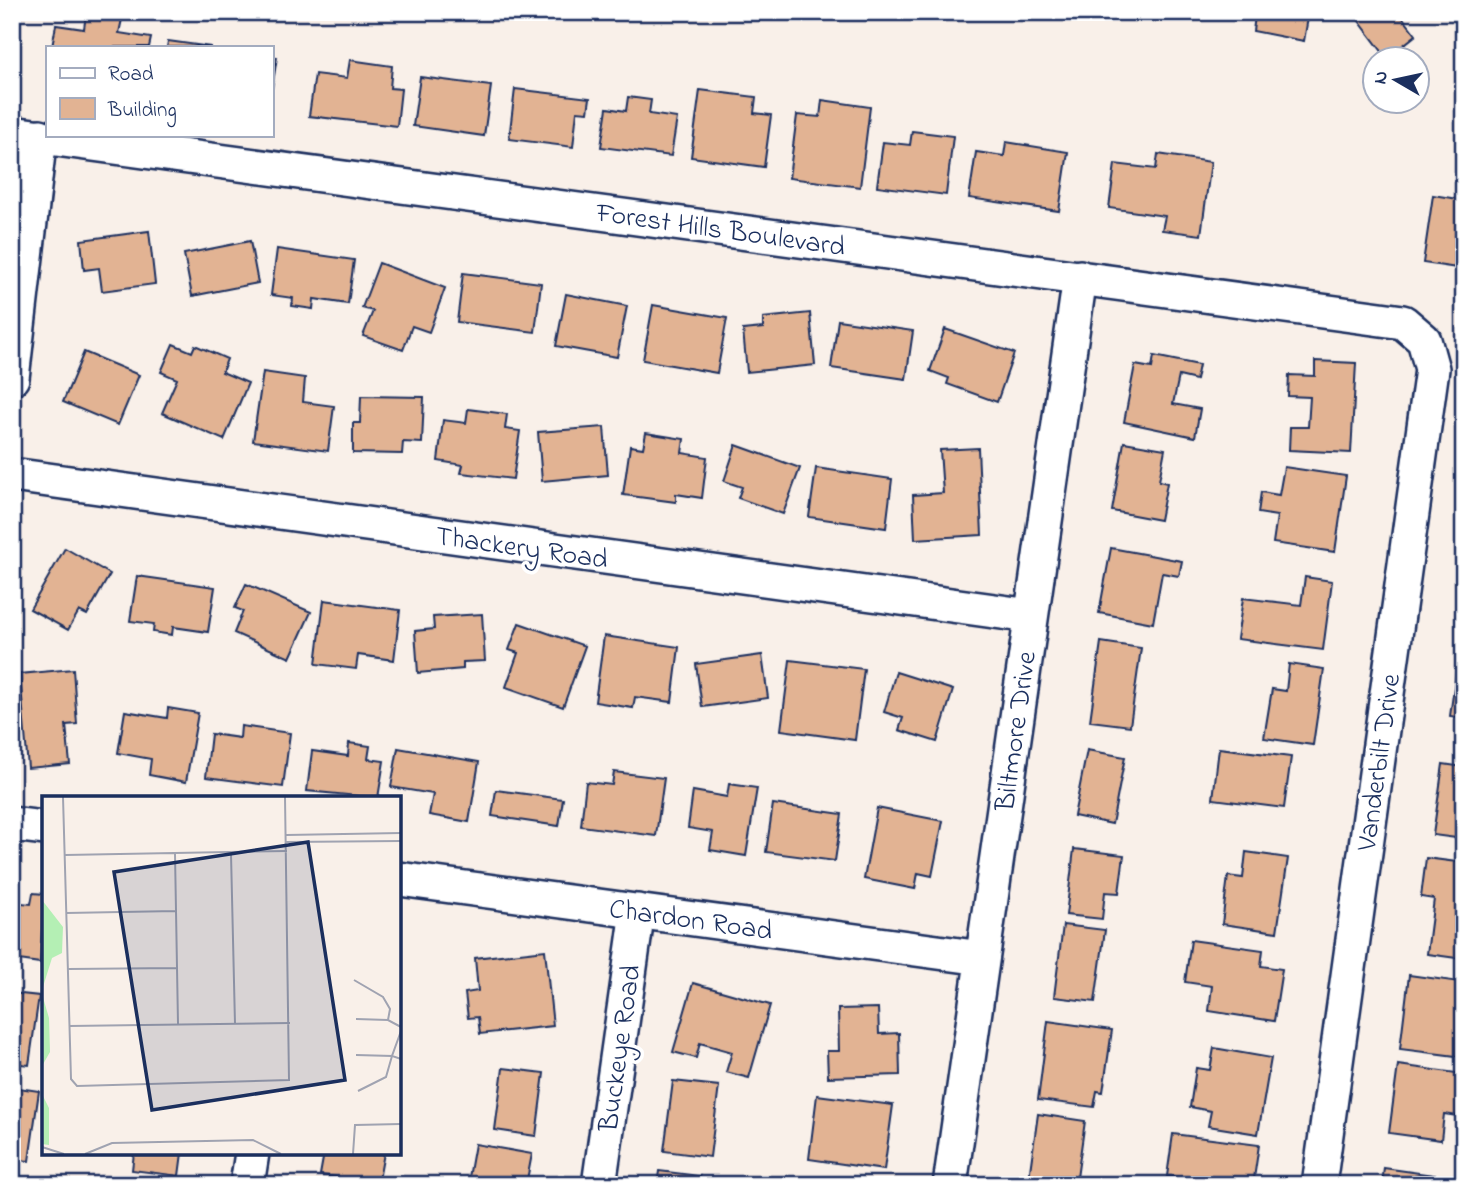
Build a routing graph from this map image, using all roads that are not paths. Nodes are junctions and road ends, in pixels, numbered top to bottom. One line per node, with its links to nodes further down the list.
1 (26, 134): 2 (street, Forest Hills Boulevard); 4 (street)
2 (1080, 277): 3 (street, Forest Hills Boulevard); 6 (street, Biltmore Drive)
3 (1424, 340): 16 (street, Vanderbilt Drive)
4 (12, 378)
5 (12, 475): 6 (street, Thackery Road)
6 (1031, 616): 11 (street, Biltmore Drive)
7 (12, 824): 8 (street)
8 (42, 828)
9 (401, 879): 10 (street, Chardon Road)
10 (638, 911): 11 (street, Chardon Road); 14 (street, Buckeye Road)
11 (982, 958): 15 (street, Biltmore Drive)
12 (252, 1155): 13 (street)
13 (247, 1185)
14 (599, 1185)
15 (950, 1185)
16 (1319, 1185)

